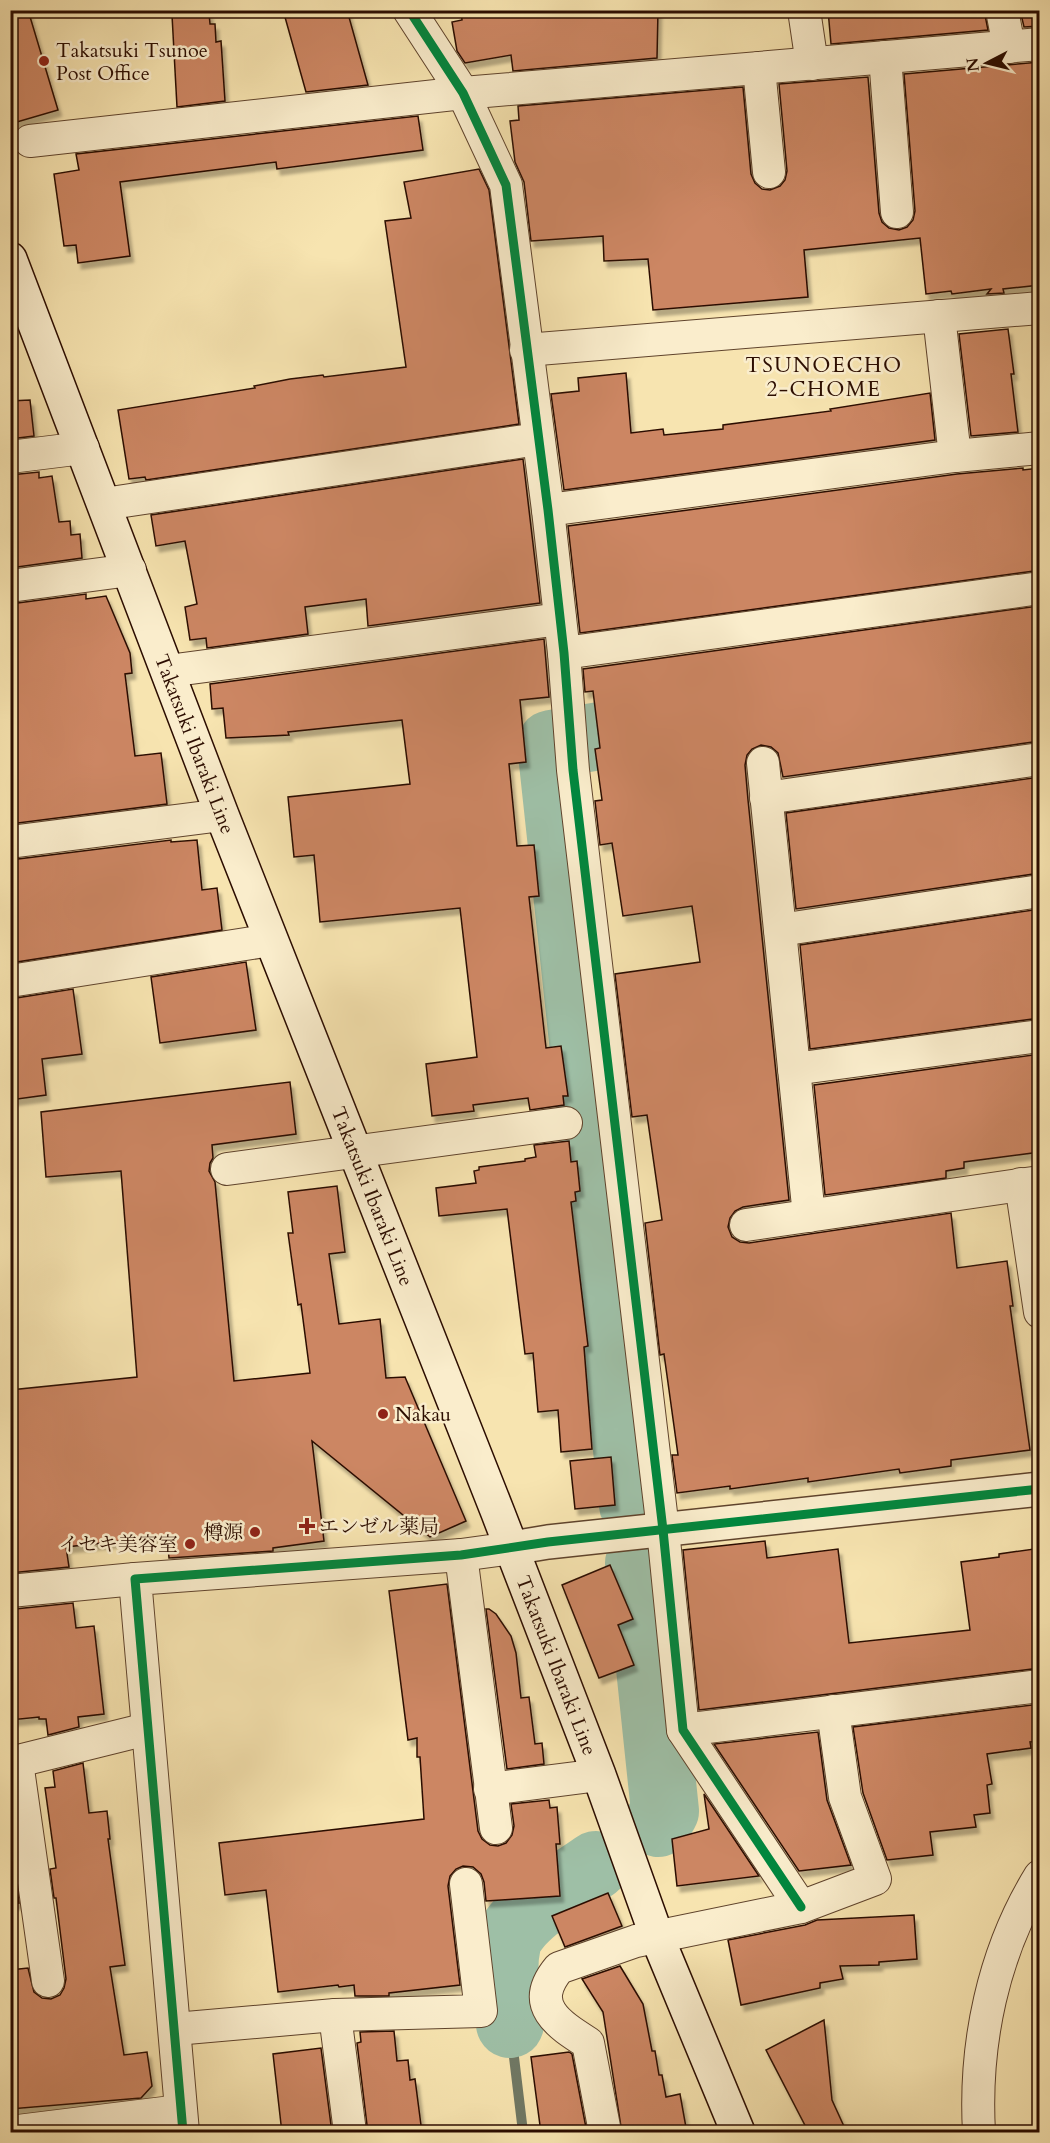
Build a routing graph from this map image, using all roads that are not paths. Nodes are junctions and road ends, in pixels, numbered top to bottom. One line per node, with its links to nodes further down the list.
1 (409, 10): 8 (street)
2 (804, 10): 6 (street)
3 (1002, 10): 4 (street)
4 (1024, 46): 5 (street)
5 (885, 57): 6 (street); 11 (street)
6 (812, 64): 7 (street)
7 (759, 68): 8 (street); 10 (street)
8 (463, 93): 9 (street); 15 (street)
9 (30, 141)
10 (769, 172)
11 (897, 212)
12 (10, 259): 17 (main road, Takatsuki Ibaraki Line)
13 (1040, 308): 14 (street)
14 (939, 316): 15 (street); 19 (street)
15 (526, 350): 16 (street)
16 (538, 439): 21 (street); 22 (street)
17 (83, 448): 20 (street); 21 (main road, Takatsuki Ibaraki Line)
18 (1040, 448): 19 (street)
19 (955, 456): 22 (street)
20 (10, 457)
21 (104, 504): 23 (main road, Takatsuki Ibaraki Line)
22 (548, 510): 26 (street)
23 (130, 570): 24 (street); 28 (main road, Takatsuki Ibaraki Line)
24 (10, 586)
25 (1040, 588): 27 (street)
26 (560, 619): 27 (street); 28 (street)
27 (564, 653): 48 (street)
28 (168, 671): 32 (main road, Takatsuki Ibaraki Line)
29 (1040, 759): 31 (street)
30 (763, 763): 31 (street)
31 (766, 798): 35 (street)
32 (222, 815): 33 (street); 36 (main road, Takatsuki Ibaraki Line)
33 (10, 842)
34 (1040, 891): 35 (street)
35 (780, 930): 39 (street)
36 (271, 940): 37 (street); 41 (main road, Takatsuki Ibaraki Line)
37 (10, 981)
38 (1040, 1036): 39 (street)
39 (794, 1069): 44 (street)
40 (566, 1123): 41 (street)
41 (355, 1152): 42 (street); 49 (main road, Takatsuki Ibaraki Line)
42 (227, 1169)
43 (1030, 1183): 44 (street); 46 (street)
44 (808, 1216): 45 (street)
45 (746, 1225)
46 (1040, 1312)
47 (1040, 1489): 48 (main road)
48 (663, 1530): 49 (main road); 56 (street)
49 (512, 1548): 50 (street); 58 (main road, Takatsuki Ibaraki Line)
50 (461, 1555): 51 (street); 59 (street)
51 (135, 1579): 52 (street); 55 (street)
52 (10, 1591)
53 (1040, 1686): 54 (street)
54 (833, 1711): 56 (street); 63 (street)
55 (147, 1729): 57 (street); 67 (street)
56 (683, 1730): 63 (street)
57 (14, 1763): 65 (street)
58 (598, 1775): 59 (street); 64 (main road, Takatsuki Ibaraki Line)
59 (490, 1789): 60 (street)
60 (496, 1828)
61 (1040, 1876): 73 (street)
62 (466, 1884): 66 (street)
63 (801, 1907): 64 (street)
64 (657, 1937): 71 (street); 72 (main road, Takatsuki Ibaraki Line)
65 (48, 1981)
66 (335, 2015): 67 (street); 70 (street)
67 (175, 2029): 68 (street)
68 (181, 2122): 69 (street)
69 (10, 2132)
70 (350, 2133)
71 (605, 2133)
72 (738, 2133)
73 (979, 2133)

